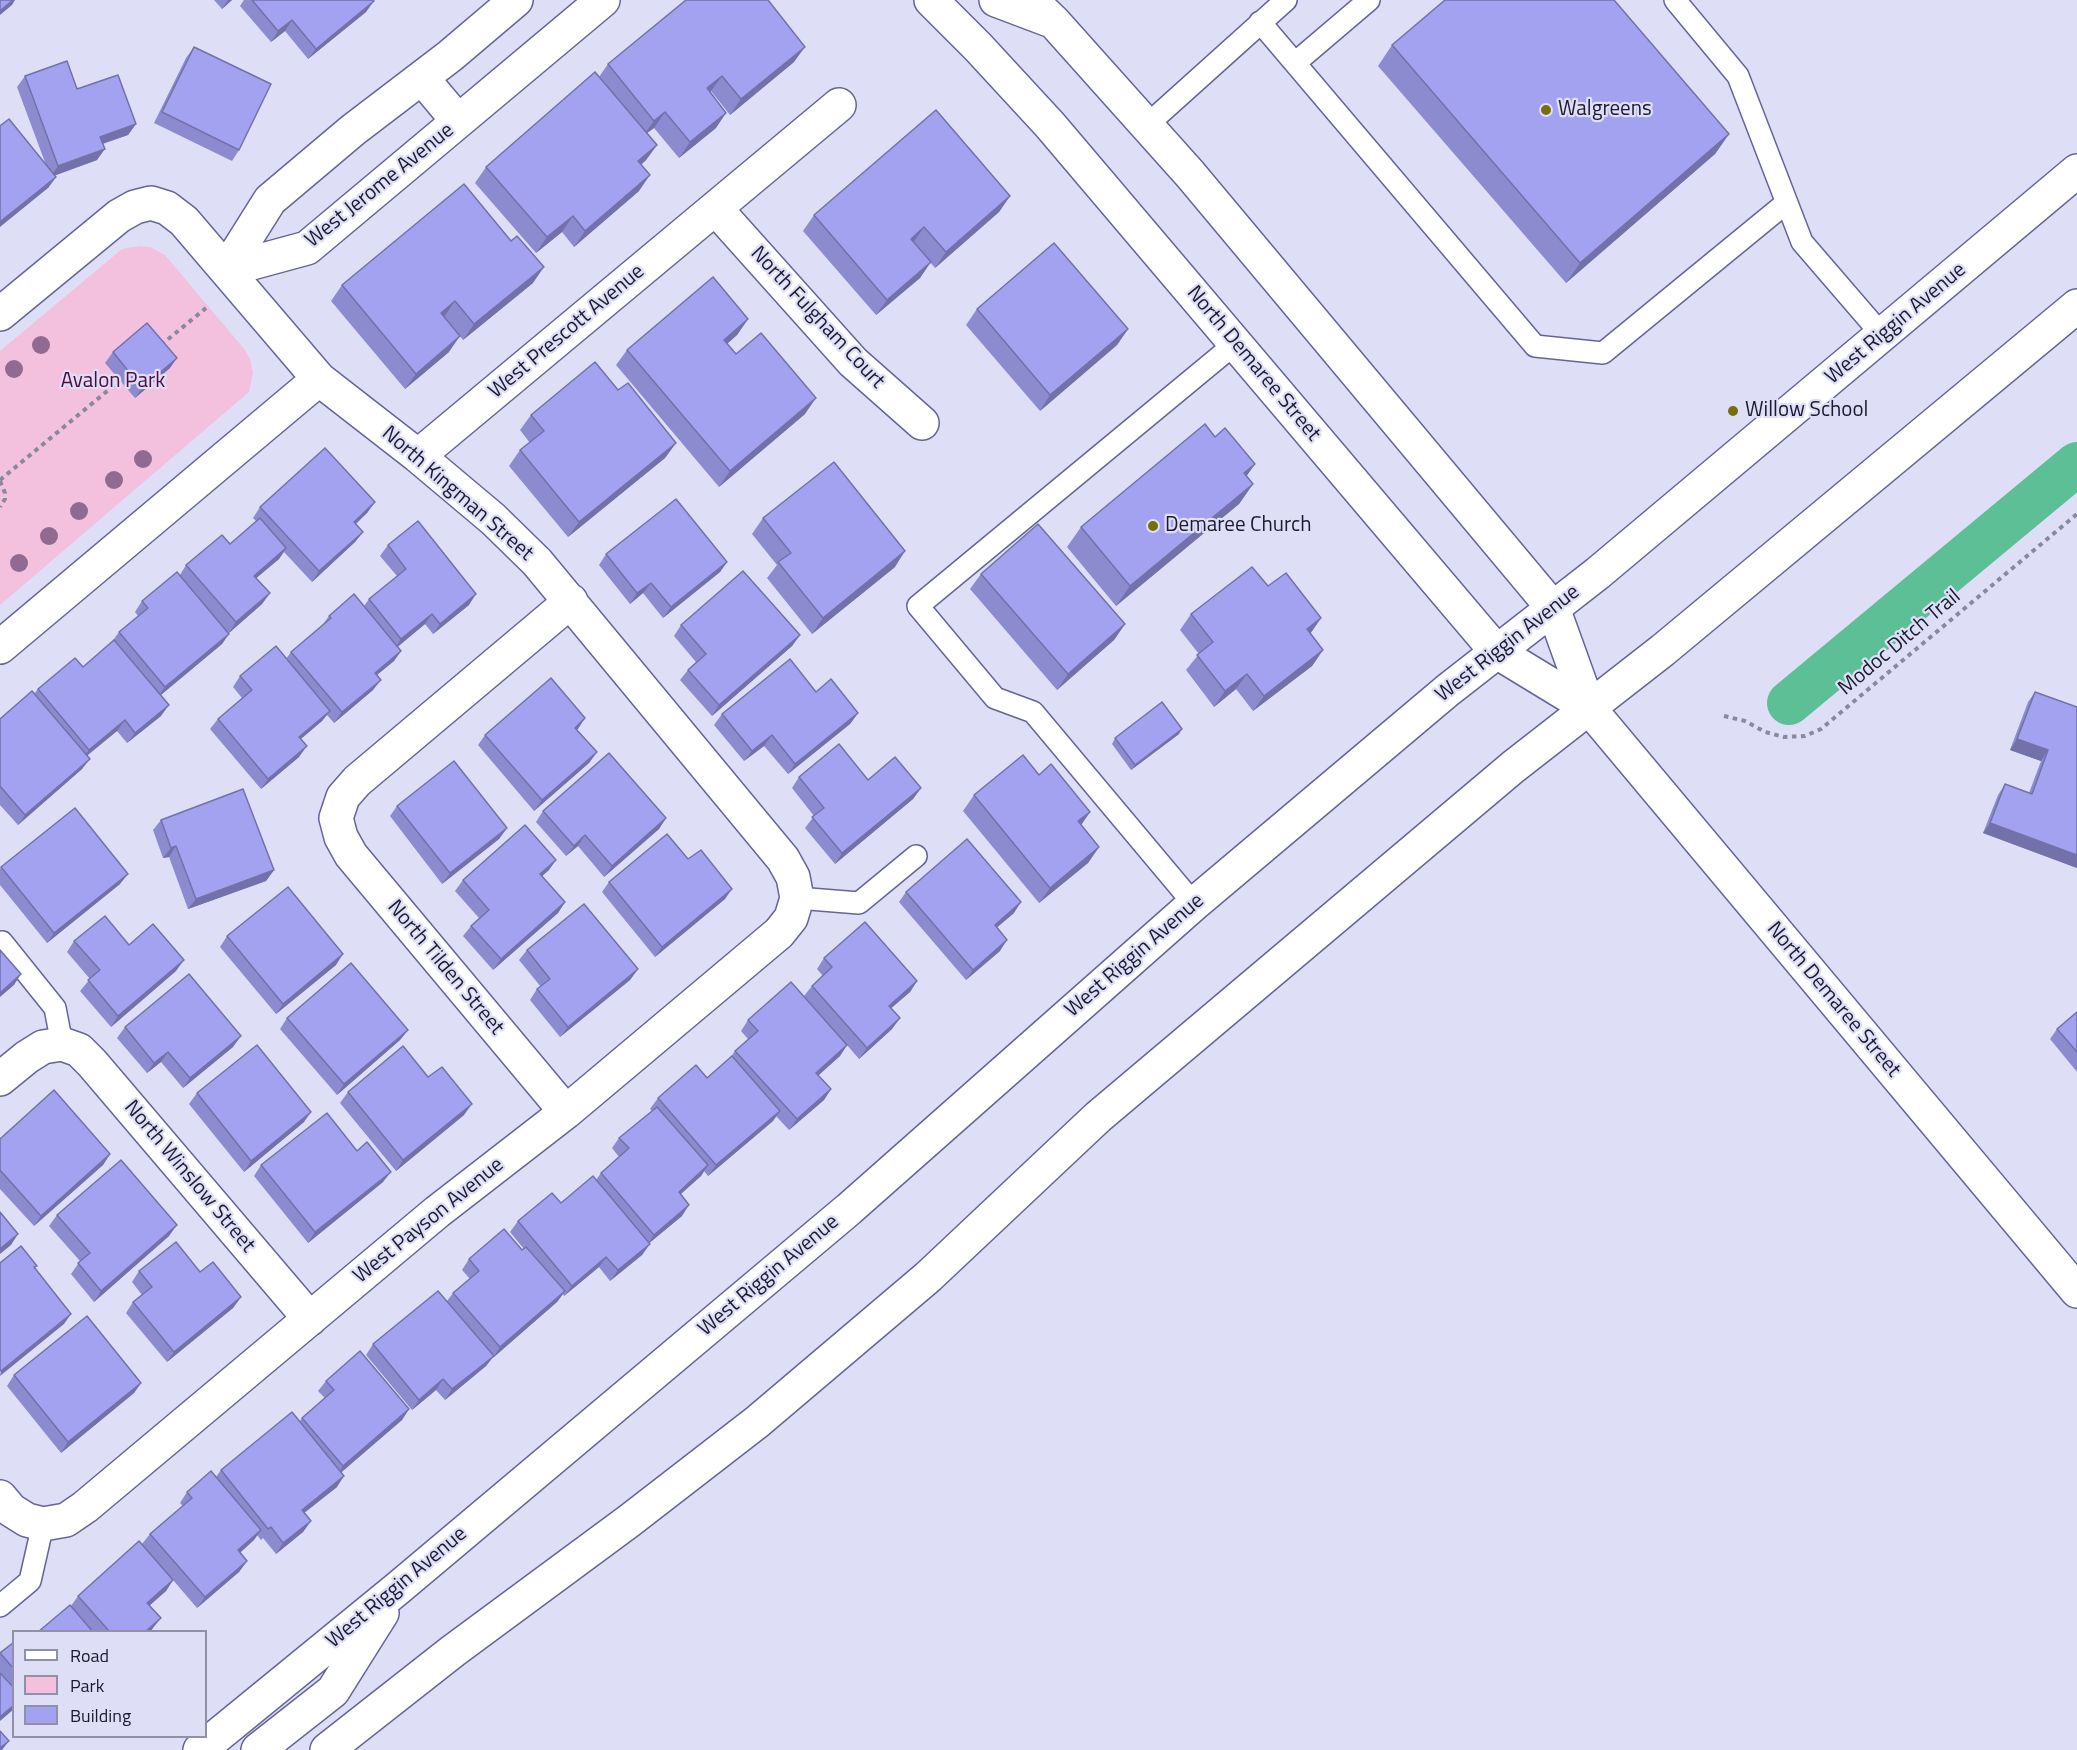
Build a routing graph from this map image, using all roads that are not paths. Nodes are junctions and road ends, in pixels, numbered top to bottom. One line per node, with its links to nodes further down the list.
1 (516, 0): 11 (main road)
2 (603, 0): 13 (main road, West Jerome Avenue)
3 (931, 0): 24 (main road, North Demaree Street)
4 (996, 0): 8 (main road)
5 (1286, 0): 9 (lane)
6 (1369, 0): 10 (lane)
7 (1675, 0): 16 (lane)
8 (1042, 11): 14 (main road, North Demaree Street)
9 (1260, 22): 10 (lane); 14 (lane)
10 (1295, 63): 16 (lane)
11 (422, 78): 13 (main road); 18 (main road)
12 (839, 105): 17 (main road, West Prescott Avenue)
13 (458, 121): 18 (main road, West Jerome Avenue)
14 (1147, 125): 29 (main road, North Demaree Street)
15 (2077, 171): 23 (main road, West Riggin Avenue)
16 (1786, 203): 23 (lane)
17 (716, 209): 26 (main road, North Fulgham Court); 27 (main road, West Prescott Avenue)
18 (226, 270): 21 (main road, North Kingman Street); 25 (main road, North Kingman Street)
19 (2077, 280): 22 (main road)
20 (2077, 306): 22 (main road)
21 (0, 314)
22 (2047, 332): 32 (main road)
23 (1883, 336): 29 (main road, West Riggin Avenue)
24 (1236, 343): 31 (main road, North Demaree Street); 35 (lane)
25 (319, 379): 27 (main road, North Kingman Street); 30 (main road)
26 (922, 423)
27 (418, 456): 28 (main road, North Kingman Street)
28 (571, 601): 34 (main road, North Kingman Street); 39 (main road, North Tilden Street)
29 (1553, 608): 31 (main road, West Riggin Avenue); 32 (main road, North Demaree Street)
30 (0, 647)
31 (1497, 652): 32 (main road, North Demaree Street); 35 (main road, West Riggin Avenue)
32 (1590, 708): 40 (main road, North Demaree Street); 48 (main road)
33 (916, 856): 34 (lane)
34 (797, 898): 39 (main road, West Payson Avenue)
35 (1194, 904): 44 (main road, West Riggin Avenue)
36 (2, 942): 37 (lane)
37 (62, 1044): 38 (main road); 41 (main road, North Winslow Street)
38 (0, 1079)
39 (566, 1112): 41 (main road, West Payson Avenue)
40 (2077, 1291)
41 (310, 1319): 43 (main road, West Payson Avenue)
42 (0, 1497): 43 (main road)
43 (43, 1524): 45 (lane)
44 (397, 1589): 46 (main road, West Riggin Avenue); 47 (main road)
45 (0, 1606)
46 (200, 1750)
47 (258, 1750)
48 (327, 1750)

